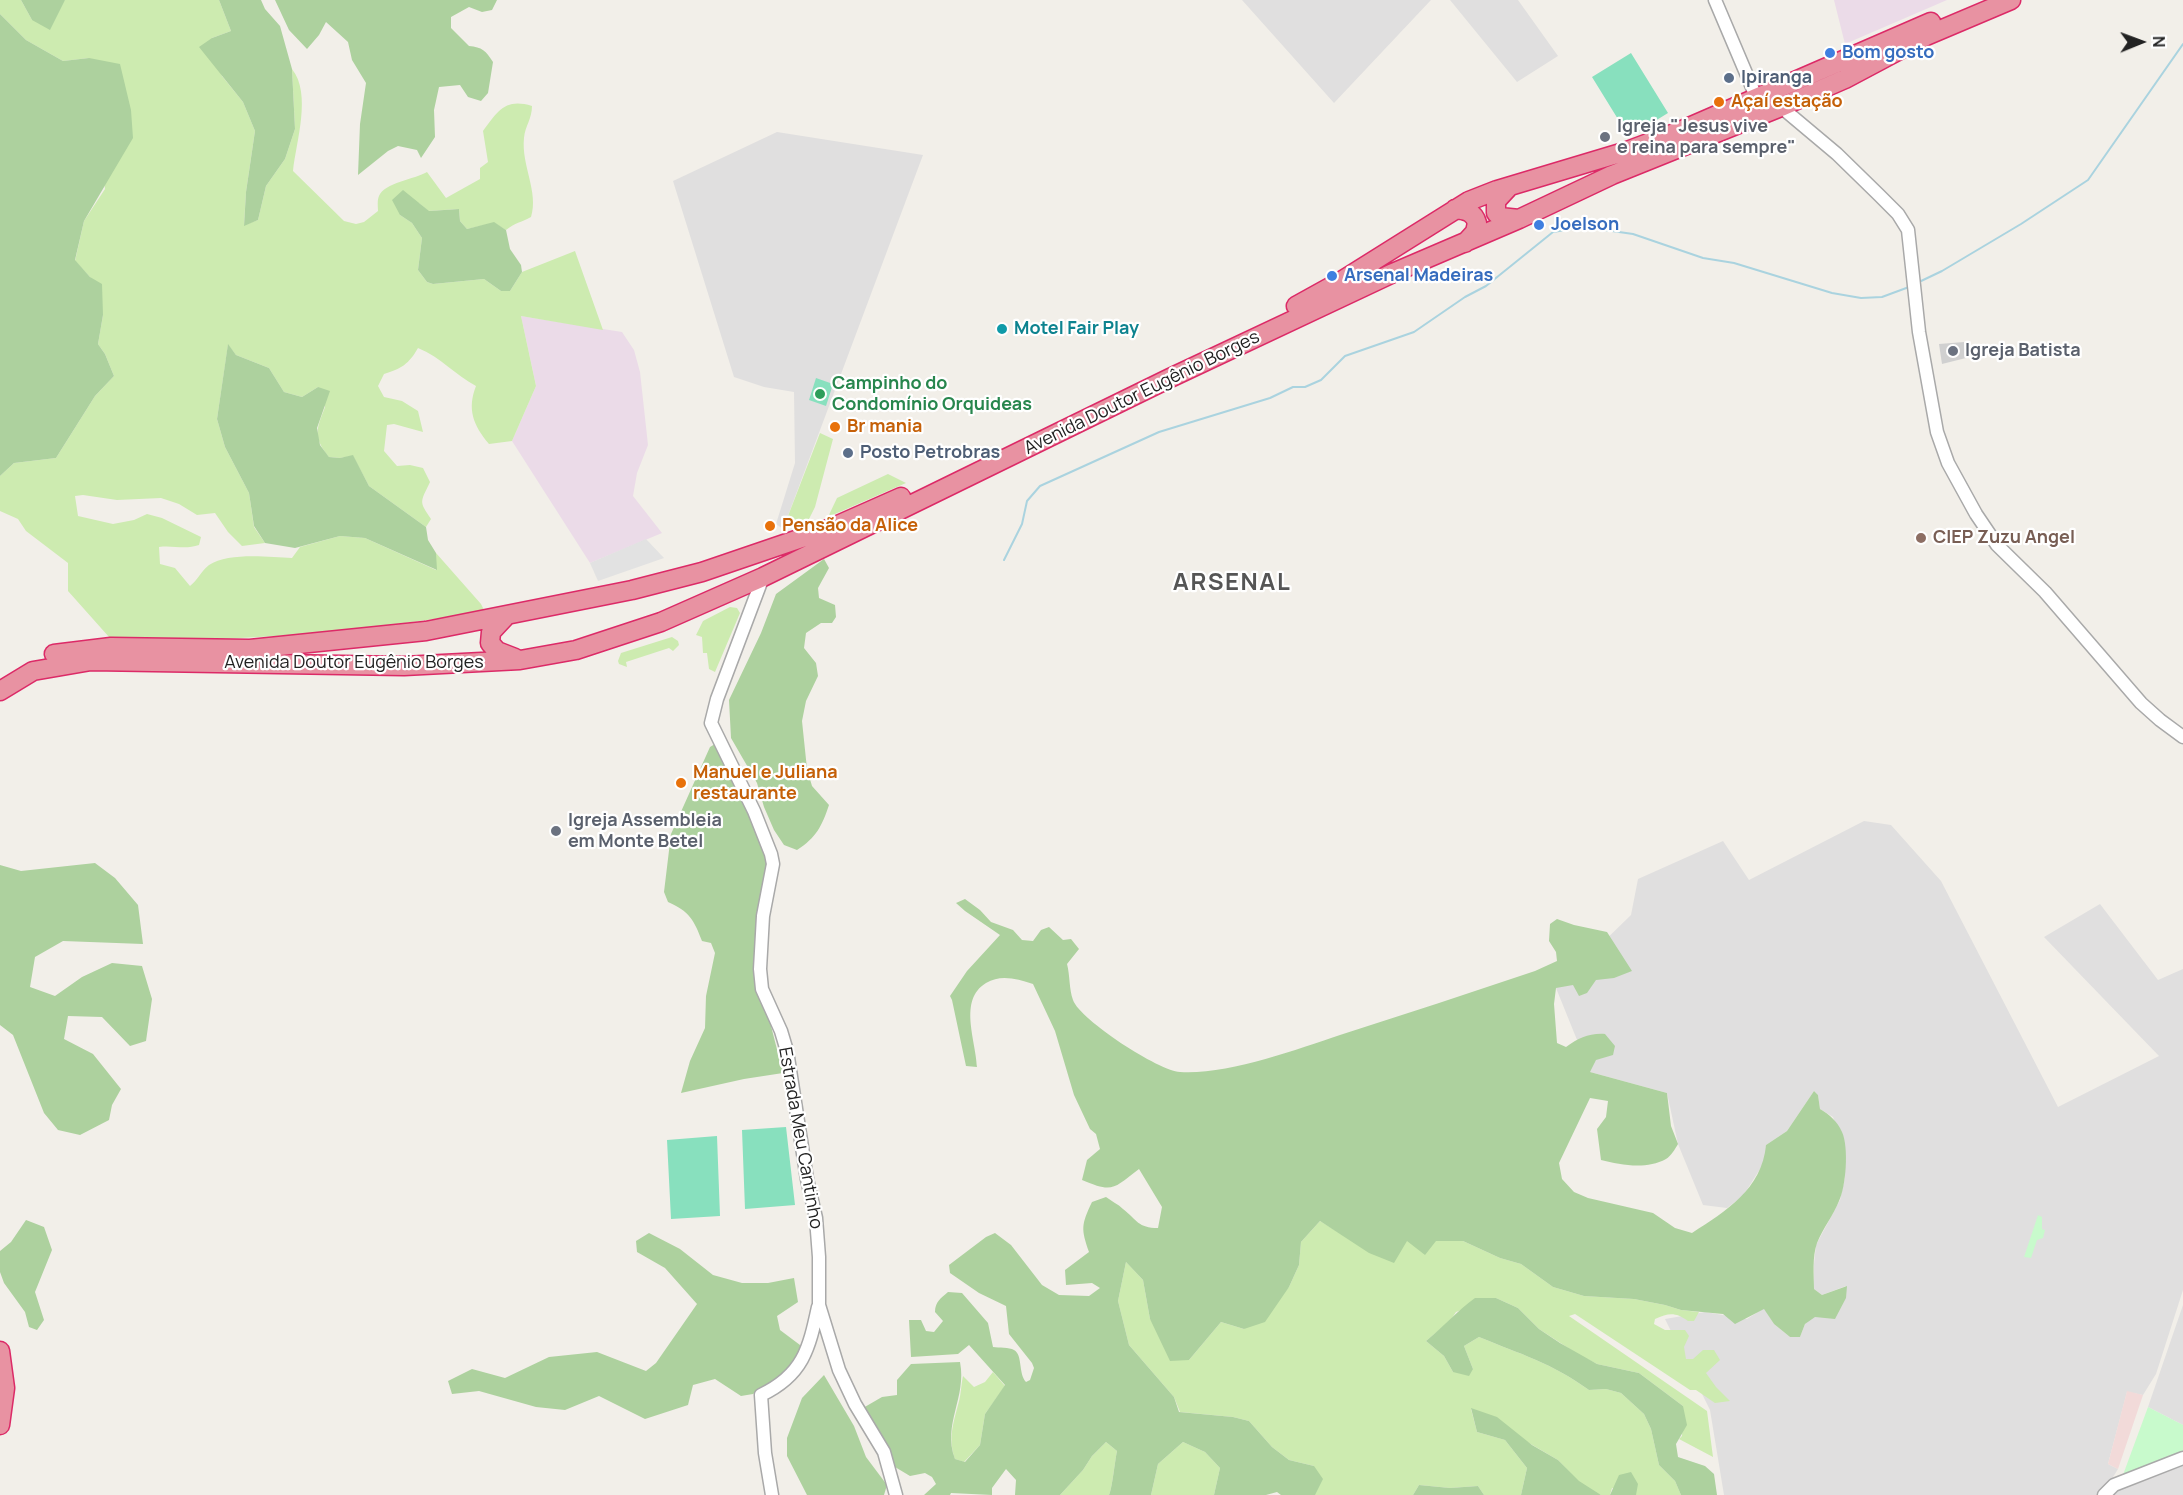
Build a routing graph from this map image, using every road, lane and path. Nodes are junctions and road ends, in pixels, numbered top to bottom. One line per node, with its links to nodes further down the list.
1 (1715, 0): 4 (street)
2 (1981, 0): 4 (highway, Avenida Doutor Eugênio Borges)
3 (2011, 0): 5 (highway, Avenida Doutor Eugênio Borges)
4 (1757, 99): 6 (highway, Avenida Doutor Eugênio Borges)
5 (1781, 107): 8 (highway, Avenida Doutor Eugênio Borges); 15 (street)
6 (1509, 187): 7 (highway, Avenida Doutor Eugênio Borges); 8 (highway)
7 (1455, 209): 9 (highway); 11 (highway, Avenida Doutor Eugênio Borges)
8 (1519, 219): 9 (highway, Avenida Doutor Eugênio Borges)
9 (1465, 243): 10 (highway, Avenida Doutor Eugênio Borges)
10 (763, 577): 12 (highway, Avenida Doutor Eugênio Borges); 16 (street, Estrada Meu Cantinho)
11 (506, 616): 12 (highway); 13 (highway, Avenida Doutor Eugênio Borges)
12 (520, 660): 14 (highway, Avenida Doutor Eugênio Borges)
13 (0, 677)
14 (0, 691)
15 (2183, 737)
16 (819, 1305): 20 (street); 21 (street, Estrada Meu Cantinho)
17 (0, 1351): 18 (highway)
18 (0, 1425)
19 (2183, 1458): 22 (street)
20 (772, 1495)
21 (896, 1495)
22 (2104, 1495)

